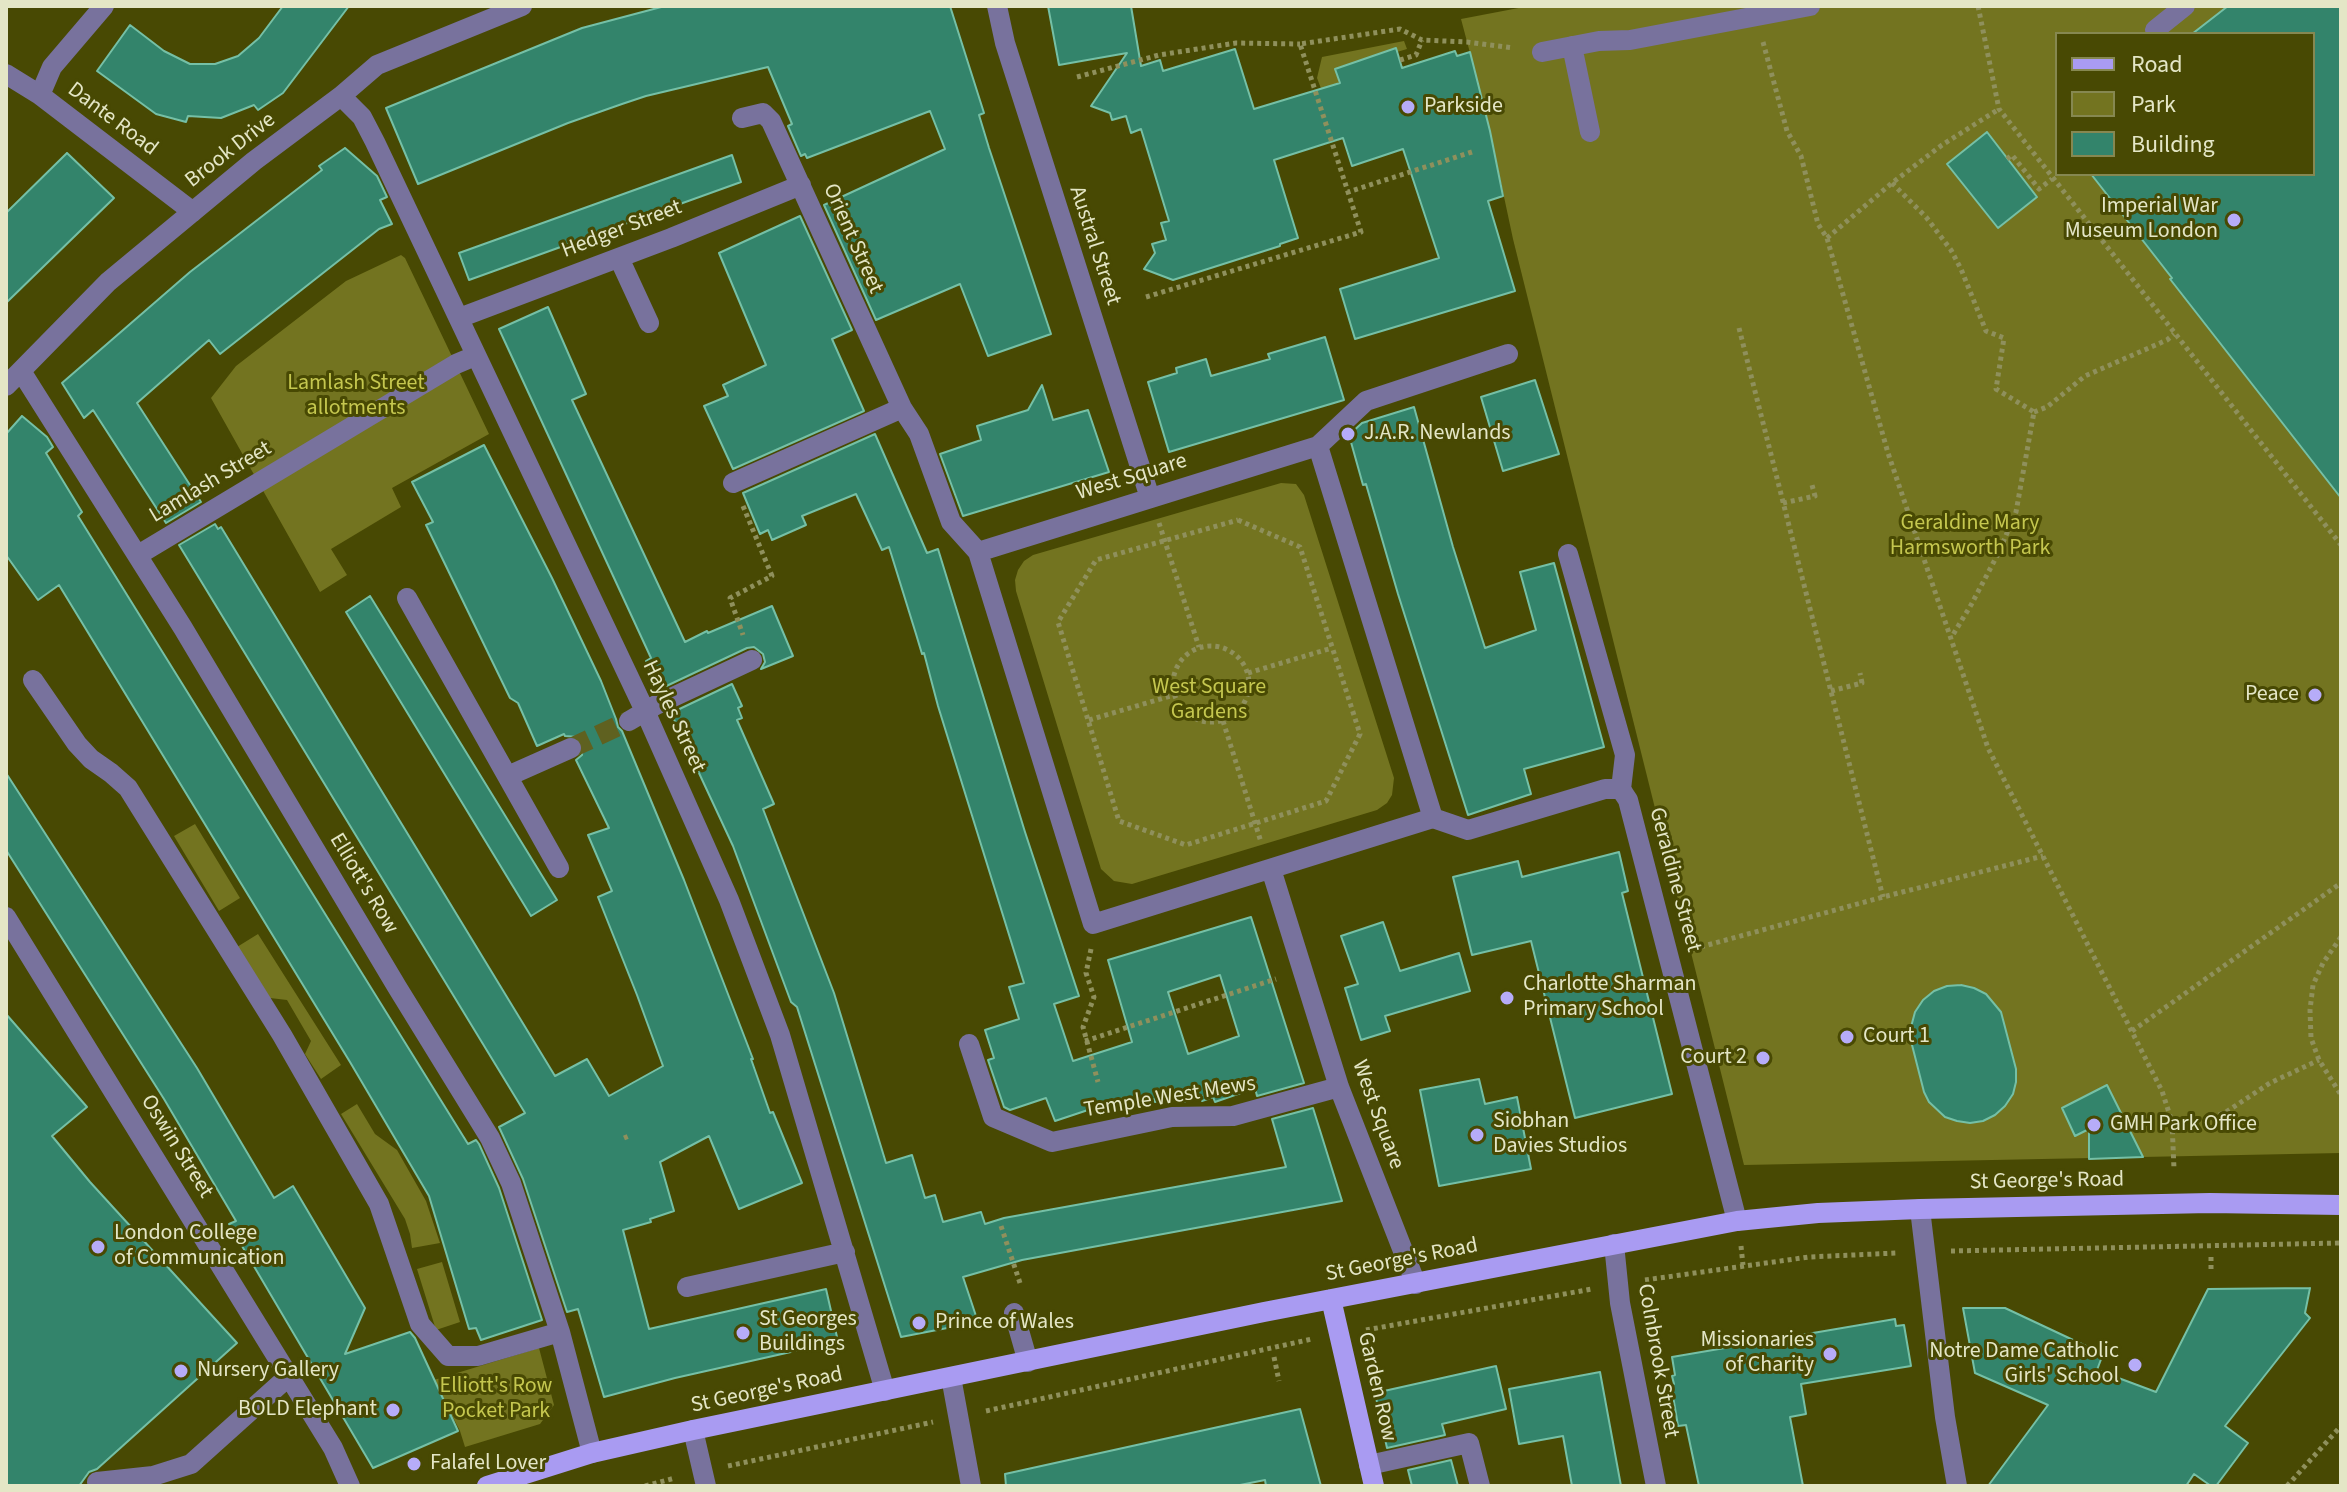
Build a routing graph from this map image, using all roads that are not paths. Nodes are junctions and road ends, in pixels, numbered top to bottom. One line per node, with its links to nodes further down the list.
1 (104, 6): 10 (street, Dante Road)
2 (522, 6): 11 (street, Brook Drive)
3 (997, 6): 26 (street, Austral Street)
4 (1810, 6): 7 (street)
5 (2185, 6): 6 (street)
6 (2155, 30)
7 (1572, 46): 8 (street); 13 (street)
8 (1542, 52)
9 (6, 74): 10 (street, Dante Road)
10 (40, 95): 15 (street, Dante Road)
11 (341, 96): 15 (street, Brook Drive); 17 (street, Hayles Street)
12 (742, 118): 14 (street, Orient Street)
13 (1590, 132)
14 (801, 185): 16 (street, Hedger Street); 23 (street, Orient Street)
15 (193, 212): 21 (street, Brook Drive)
16 (619, 258): 17 (street, Hedger Street); 18 (street)
17 (459, 318): 20 (street, Hayles Street)
18 (649, 323)
19 (1508, 354): 24 (street)
20 (475, 356): 29 (street, Lamlash Street); 33 (street, Hayles Street)
21 (21, 371): 22 (street, Brook Drive); 29 (street, Elliott's Row)
22 (6, 386)
23 (902, 408): 25 (street); 27 (street, Orient Street)
24 (1318, 446): 26 (street, West Square); 37 (street)
25 (733, 483)
26 (1150, 498): 27 (street, West Square)
27 (978, 552): 39 (street)
28 (1568, 554): 36 (street)
29 (138, 555): 52 (street, Elliott's Row)
30 (407, 598): 35 (street)
31 (752, 660): 33 (street)
32 (33, 680): 52 (street)
33 (637, 716): 47 (street, Hayles Street)
34 (571, 748): 35 (street)
35 (508, 776): 38 (street)
36 (1621, 789): 37 (street, Geraldine Street); 45 (street, Geraldine Street)
37 (1433, 818): 39 (street)
38 (559, 868)
39 (1271, 869): 42 (street, West Square)
40 (6, 917): 54 (street, Oswin Street)
41 (969, 1044): 42 (street, Temple West Mews)
42 (1339, 1087): 48 (street, West Square)
43 (2341, 1205): 44 (main road, St George's Road)
44 (1920, 1209): 45 (main road, St George's Road); 68 (street)
45 (1737, 1221): 46 (main road, St George's Road)
46 (1614, 1244): 48 (main road, St George's Road); 67 (street, Colnbrook Street)
47 (845, 1252): 49 (street); 56 (street, Hayles Street)
48 (1416, 1284): 50 (main road, St George's Road)
49 (687, 1287)
50 (1331, 1299): 53 (main road, St George's Road); 59 (main road, Garden Row)
51 (1019, 1305): 53 (street)
52 (560, 1332): 58 (street, Elliott's Row)
53 (1028, 1362): 55 (main road, St George's Road)
54 (289, 1376): 61 (street); 62 (street, Oswin Street)
55 (951, 1377): 56 (main road, St George's Road); 64 (street)
56 (885, 1391): 57 (main road, St George's Road)
57 (693, 1430): 58 (main road, St George's Road); 60 (street)
58 (592, 1453): 63 (main road, St George's Road)
59 (1369, 1465): 65 (main road, Garden Row); 66 (street)
60 (705, 1479)
61 (97, 1482)
62 (350, 1486)
63 (487, 1486)
64 (971, 1486)
65 (1374, 1486)
66 (1480, 1486)
67 (1656, 1486)
68 (1957, 1486)

